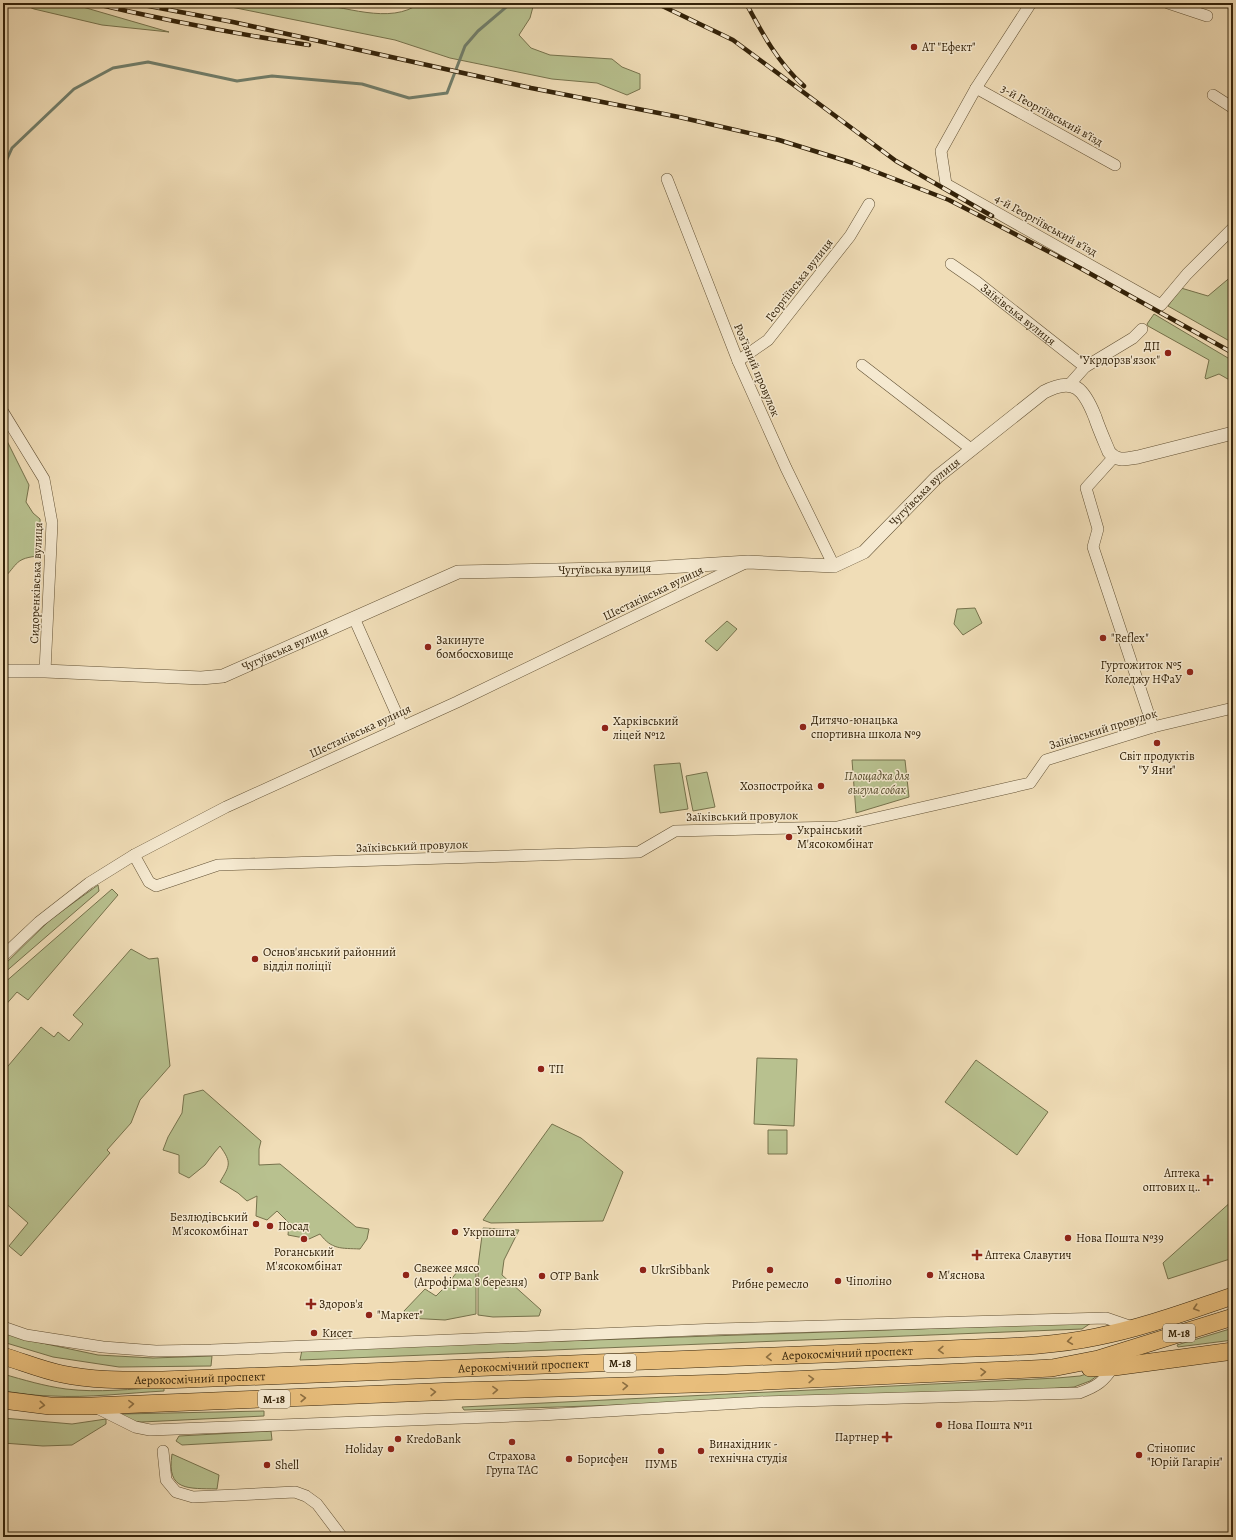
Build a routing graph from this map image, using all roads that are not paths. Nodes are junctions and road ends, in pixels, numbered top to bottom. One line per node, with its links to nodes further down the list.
1 (1031, 3): 4 (street)
2 (1168, 3): 3 (street)
3 (1206, 16)
4 (976, 88): 7 (street, 3-й Георгіївський в’їзд); 10 (street, 4-й Георгіївський в’їзд)
5 (1213, 95): 6 (street)
6 (1233, 108)
7 (1116, 165)
8 (667, 180): 13 (street, Роз’їзний провулок)
9 (869, 204): 13 (street, Георгіївська вулиця)
10 (1233, 228)
11 (951, 264): 15 (street, Заїківська вулиця)
12 (1142, 329): 15 (street)
13 (738, 361): 22 (street, Роз’їзний провулок)
14 (862, 365): 19 (street)
15 (1085, 367): 16 (street)
16 (1069, 385): 19 (street, Чугуївська вулиця); 20 (street)
17 (3, 412): 25 (street, Сидоренківська вулиця)
18 (1233, 433): 20 (street)
19 (971, 449): 22 (street, Чугуївська вулиця)
20 (1113, 458): 28 (street)
21 (748, 562): 22 (street, Чугуївська вулиця); 23 (street, Чугуївська вулиця); 27 (street, Шестаківська вулиця)
22 (834, 566)
23 (354, 618): 25 (street, Чугуївська вулиця); 27 (street)
24 (3, 671): 25 (street, Чугуївська вулиця)
25 (45, 671)
26 (1233, 708): 28 (street, Заїківський провулок)
27 (402, 726): 29 (street, Шестаківська вулиця)
28 (1153, 727): 29 (street, Заїківський провулок)
29 (134, 855): 30 (street, Шестаківська вулиця)
30 (3, 956)
31 (1233, 1296): 34 (main road, Аерокосмічний проспект / М-18, one-way to 34)
32 (1233, 1317): 35 (main road, Аерокосмічний проспект / М-18)
33 (3, 1327): 34 (street)
34 (1135, 1328): 38 (main road, Аерокосмічний проспект / М-18, one-way to 38)
35 (1180, 1333): 36 (main road, Аерокосмічний проспект / М-18); 39 (main road)
36 (1125, 1351): 40 (street); 41 (main road, Аерокосмічний проспект / М-18)
37 (1233, 1351): 39 (main road)
38 (3, 1356)
39 (1191, 1357): 40 (main road)
40 (1114, 1367): 41 (main road); 43 (street)
41 (1052, 1368): 43 (main road, Аерокосмічний проспект / М-18, one-way to 41)
42 (3, 1400): 43 (main road, Аерокосмічний проспект / М-18, one-way to 43)
43 (92, 1406)
44 (163, 1451): 45 (street)
45 (342, 1537)

